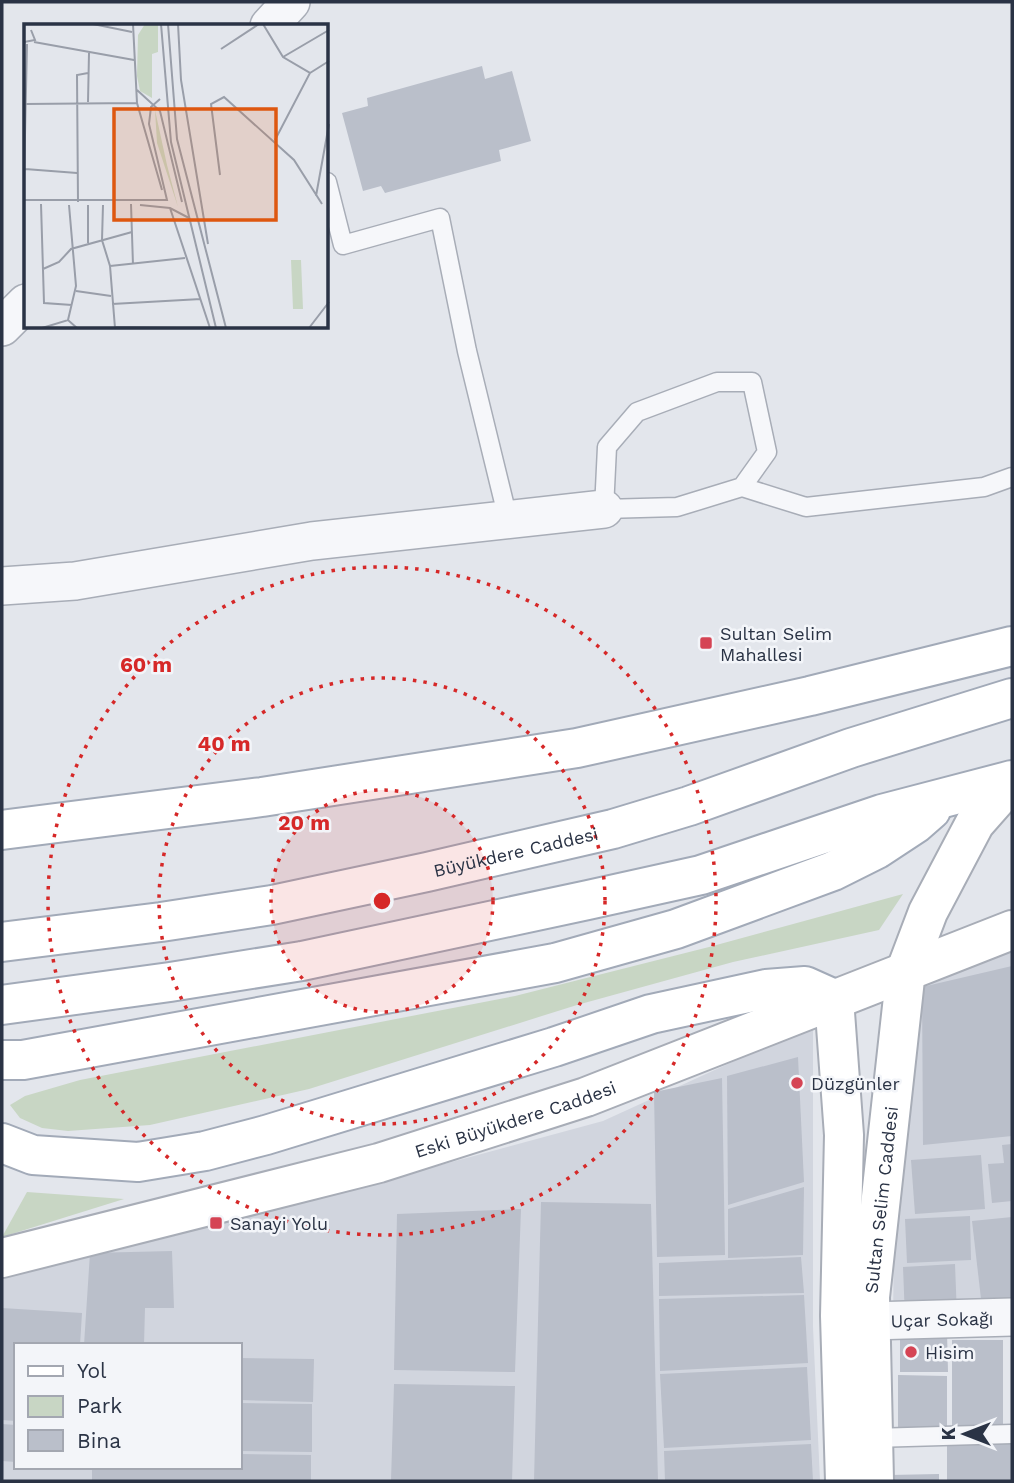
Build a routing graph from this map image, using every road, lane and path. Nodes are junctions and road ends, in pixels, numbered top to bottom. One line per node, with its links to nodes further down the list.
1 (329, 190): 7 (lane)
2 (24, 305): 3 (street)
3 (2, 327)
4 (1012, 477): 5 (lane)
5 (742, 487): 6 (lane); 6 (lane)
6 (604, 509): 7 (street)
7 (508, 519): 8 (street)
8 (2, 586)
9 (1012, 646): 13 (main road)
10 (1012, 698): 17 (main road, Büyükdere Caddesi)
11 (1012, 781): 12 (main road); 18 (main road, Sultan Selim Caddesi)
12 (946, 796): 20 (main road); 21 (main road)
13 (123, 816): 14 (main road); 15 (main road)
14 (2, 830)
15 (2, 851)
16 (1012, 930): 18 (main road, Eski Büyükdere Caddesi)
17 (2, 942)
18 (906, 970): 19 (main road, Eski Büyükdere Caddesi); 25 (main road, Sultan Selim Caddesi)
19 (834, 999): 22 (main road); 23 (main road, Eski Büyükdere Caddesi); 28 (main road, Sultan Selim Caddesi)
20 (2, 1005)
21 (9, 1065)
22 (2, 1143)
23 (2, 1258)
24 (1012, 1317): 25 (street, Uçar Sokağı)
25 (870, 1321): 27 (main road, Sultan Selim Caddesi)
26 (1012, 1434): 27 (lane)
27 (873, 1438): 29 (main road, Sultan Selim Caddesi)
28 (845, 1481)
29 (874, 1481)

